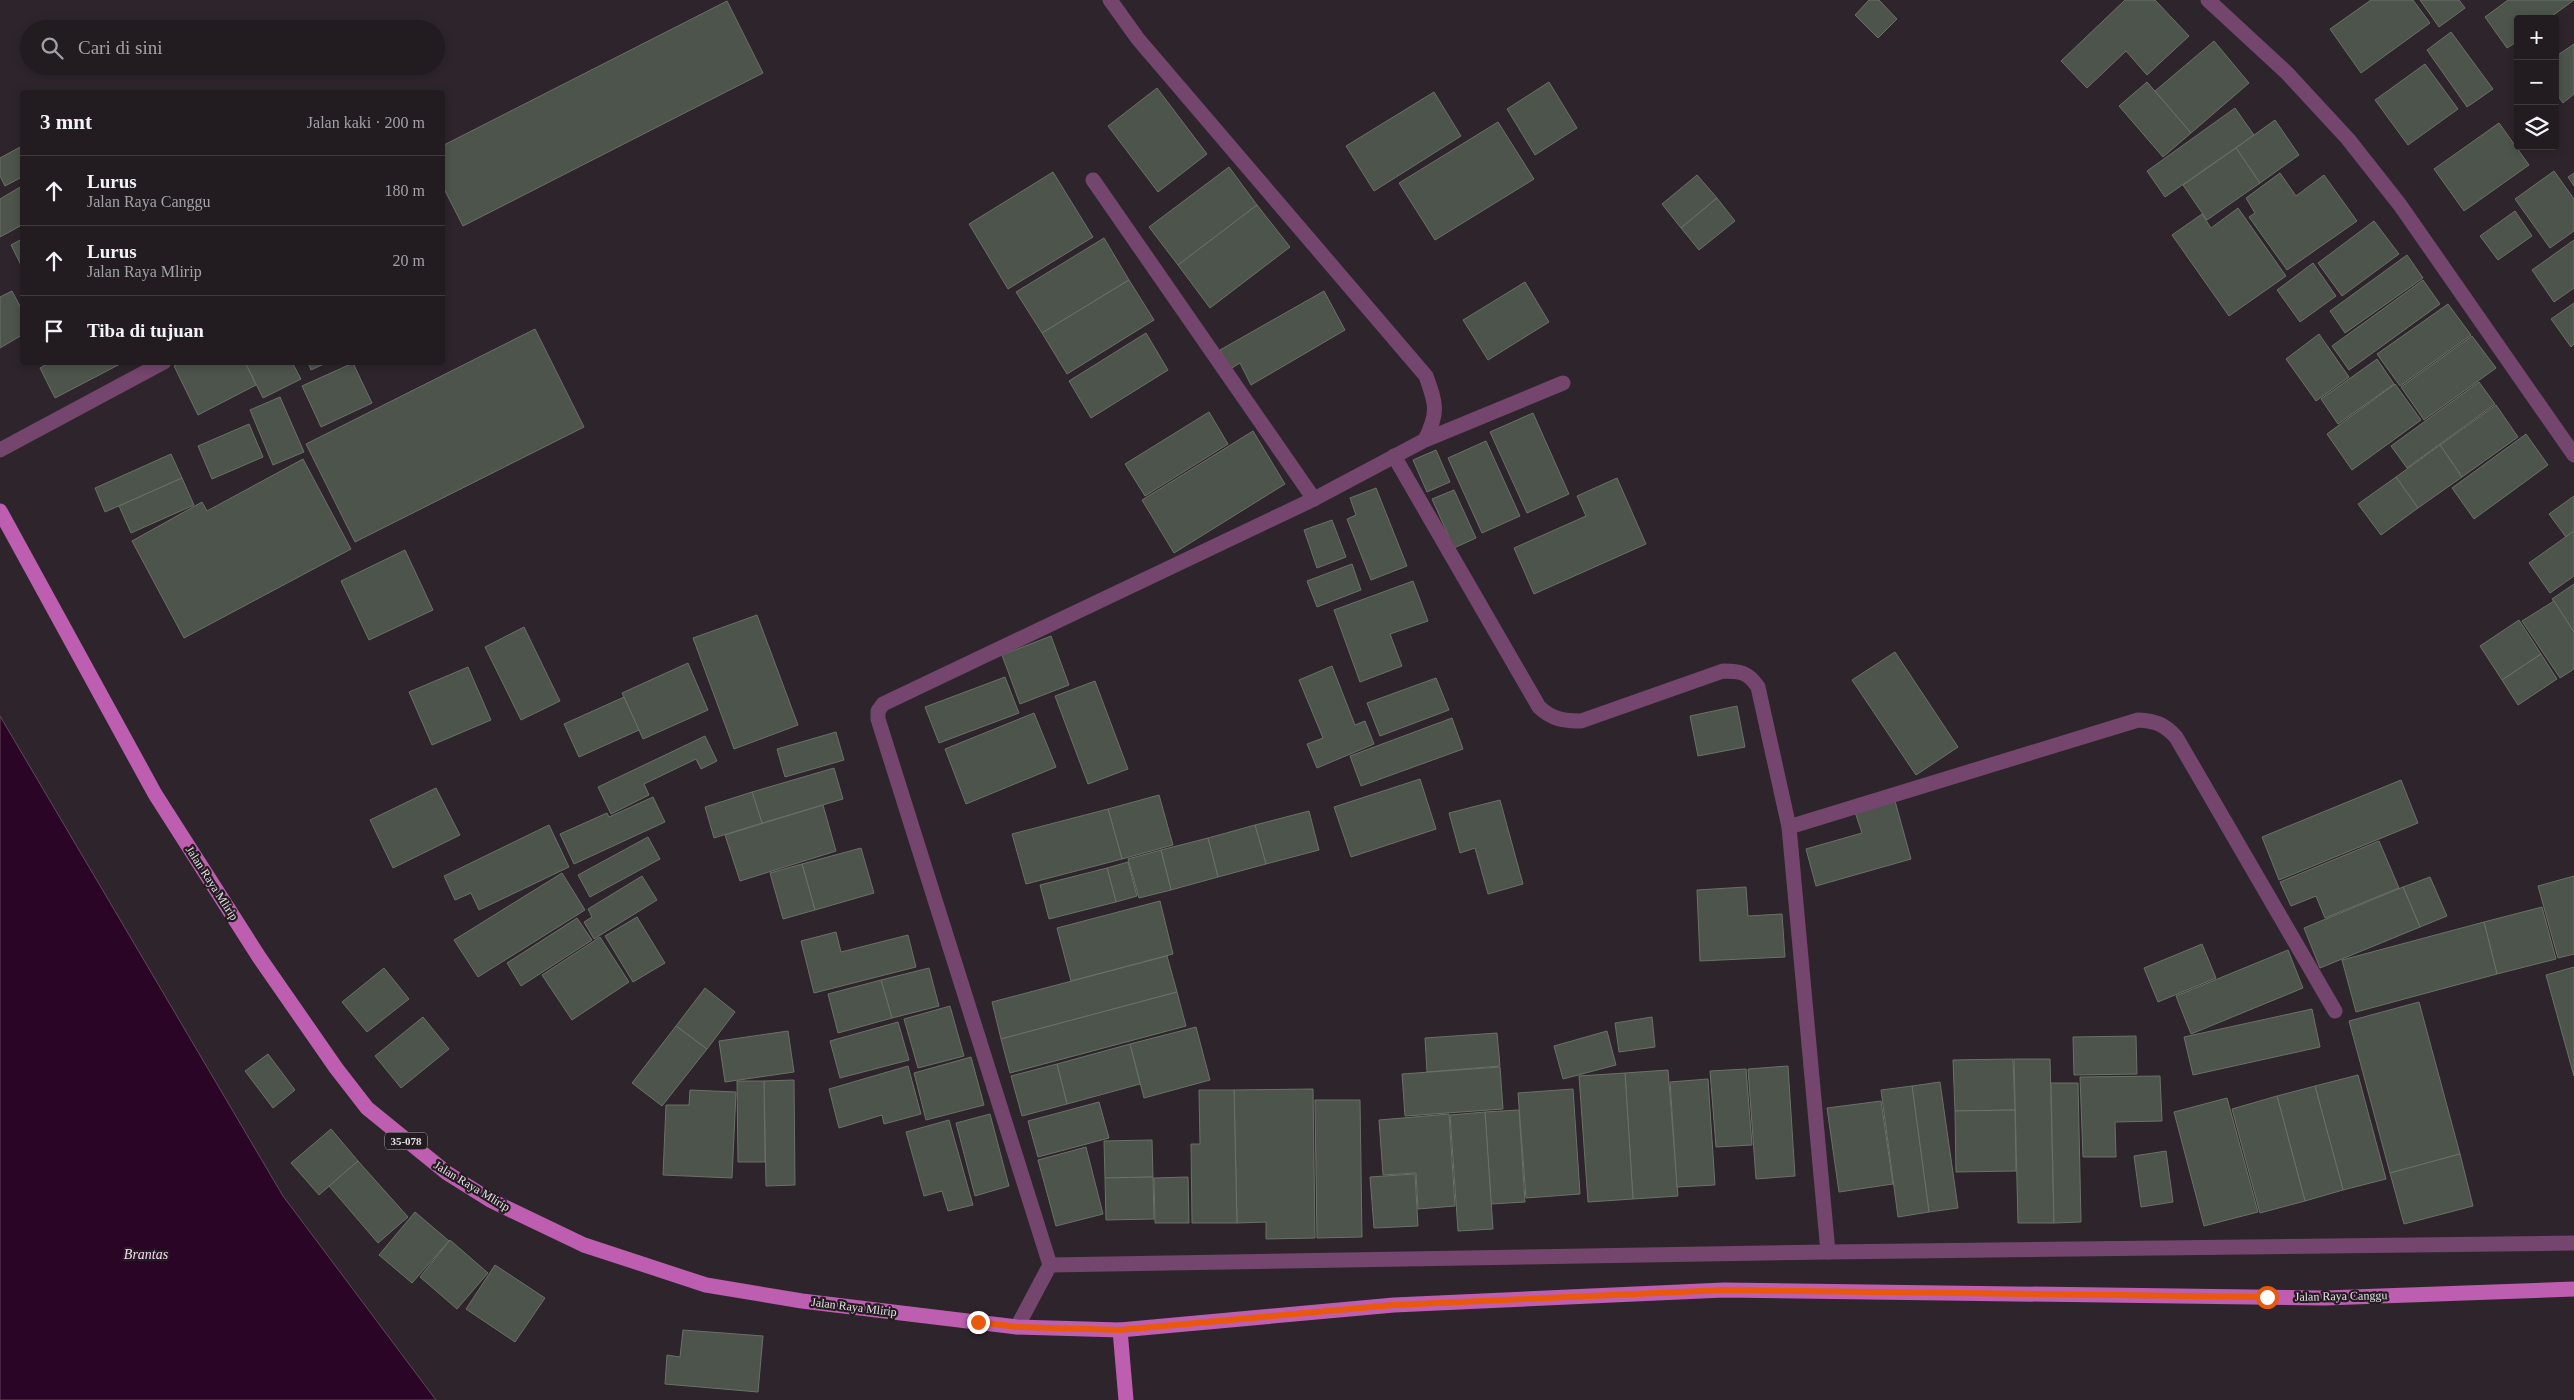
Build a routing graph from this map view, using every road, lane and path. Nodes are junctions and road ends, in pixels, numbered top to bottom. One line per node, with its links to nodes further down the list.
1 (1110, 0): 6 (street)
2 (2208, 0): 8 (street)
3 (1093, 180): 10 (street)
4 (158, 365): 7 (street)
5 (1562, 383): 6 (street)
6 (1425, 440): 9 (street)
7 (0, 450)
8 (2574, 455)
9 (1394, 456): 10 (street); 12 (street)
10 (1314, 499): 16 (street)
11 (0, 511): 18 (main road, Jalan Raya Mlirip / 35-078)
12 (1789, 827): 13 (street); 15 (street)
13 (2335, 1011)
14 (2574, 1243): 15 (street)
15 (1828, 1252): 16 (street)
16 (1050, 1265): 18 (street)
17 (2574, 1289): 19 (main road, Jalan Raya Canggu)
18 (1018, 1327): 19 (main road, Jalan Raya Mlirip / 35-078)
19 (1120, 1330): 20 (main road)
20 (1126, 1400)

